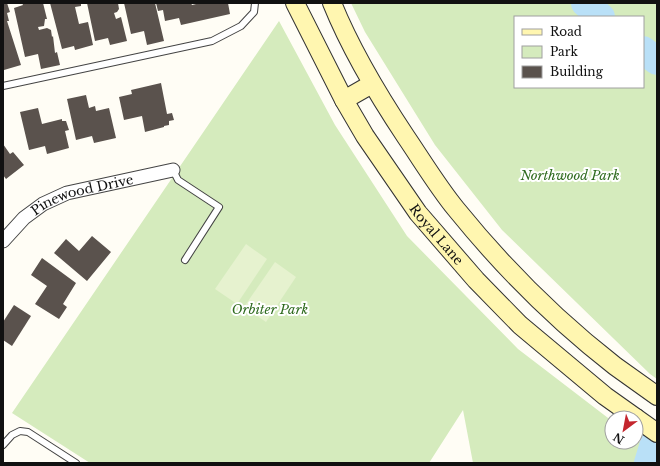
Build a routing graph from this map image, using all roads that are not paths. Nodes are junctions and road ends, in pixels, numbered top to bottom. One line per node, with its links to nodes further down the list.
1 (254, 3): 5 (lane)
2 (295, 3): 6 (main road, Royal Lane)
3 (332, 3): 4 (main road)
4 (372, 84): 6 (main road); 10 (main road)
5 (3, 86)
6 (344, 100): 11 (main road, Royal Lane)
7 (173, 170): 8 (street, Pinewood Drive); 9 (lane)
8 (3, 241)
9 (185, 260)
10 (657, 396)
11 (625, 410)
12 (644, 424): 13 (main road, Royal Lane)
13 (657, 433)
14 (3, 445): 15 (lane)
15 (76, 463)

